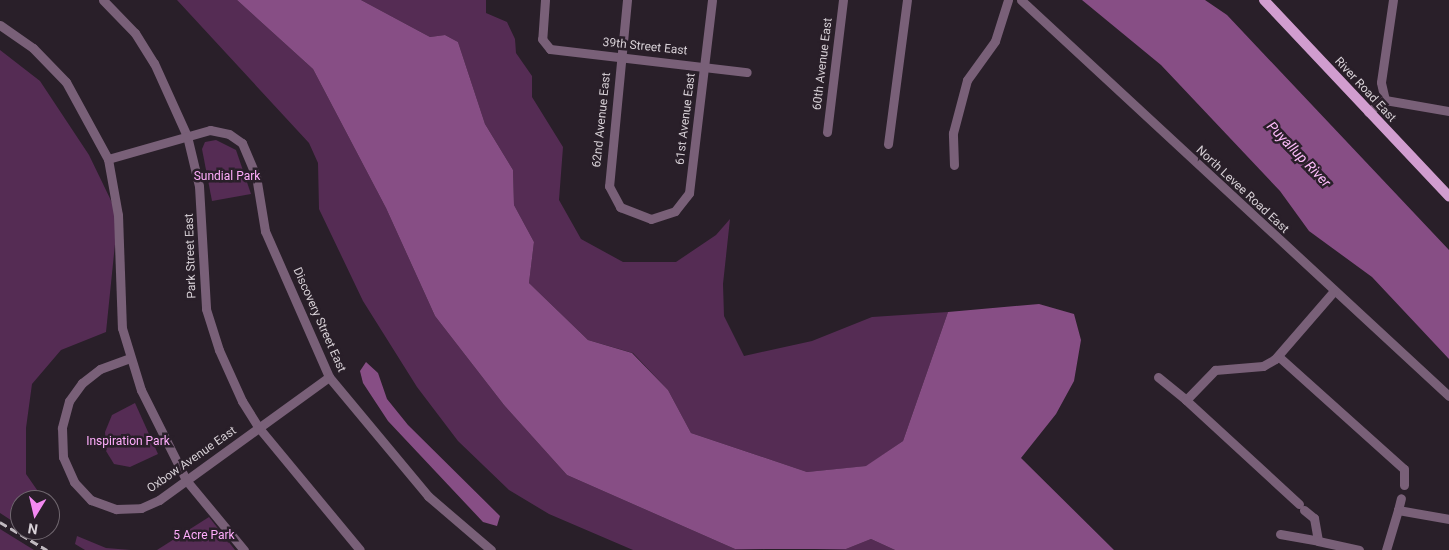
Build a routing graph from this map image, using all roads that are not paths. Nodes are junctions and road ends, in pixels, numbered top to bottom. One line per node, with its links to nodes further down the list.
1 (103, 0): 19 (street, Park Street East)
2 (545, 0): 12 (street, 39th Street East)
3 (627, 0): 12 (street, 62nd Avenue East)
4 (712, 0): 13 (street, 61st Avenue East)
5 (843, 0): 18 (street, 60th Avenue East)
6 (907, 0): 20 (street)
7 (1008, 0): 22 (street)
8 (1021, 0): 25 (street, North Levee Road East)
9 (1264, 0): 16 (main road, River Road East)
10 (1393, 0): 15 (street)
11 (0, 25): 21 (street)
12 (621, 56): 13 (street, 39th Street East); 24 (street, 62nd Avenue East)
13 (705, 66): 14 (street, 39th Street East); 24 (street, 61st Avenue East)
14 (747, 72)
15 (1385, 100): 16 (street); 17 (street)
16 (1368, 112): 23 (main road, River Road East)
17 (1449, 112)
18 (827, 132)
19 (187, 136): 21 (street); 28 (street, Discovery Street East); 32 (street, Park Street East)
20 (888, 144)
21 (108, 159): 27 (street)
22 (954, 164)
23 (1449, 196)
24 (651, 219)
25 (1334, 291): 26 (street); 30 (street, North Levee Road East)
26 (1278, 356): 31 (street); 34 (street)
27 (130, 358): 33 (street); 33 (street, Oxbow Avenue East)
28 (329, 377): 32 (street, Oxbow Avenue East); 42 (street, Discovery Street East)
29 (1158, 377): 31 (street)
30 (1449, 396)
31 (1186, 400): 39 (street)
32 (259, 428): 33 (street, Oxbow Avenue East); 41 (street, Park Street East)
33 (186, 480): 40 (street)
34 (1404, 486)
35 (1401, 498): 36 (street)
36 (1398, 510): 37 (street); 44 (street)
37 (1449, 519)
38 (1280, 534): 39 (street)
39 (1318, 541): 43 (street)
40 (244, 550)
41 (360, 550)
42 (491, 550)
43 (1359, 550)
44 (1386, 550)

